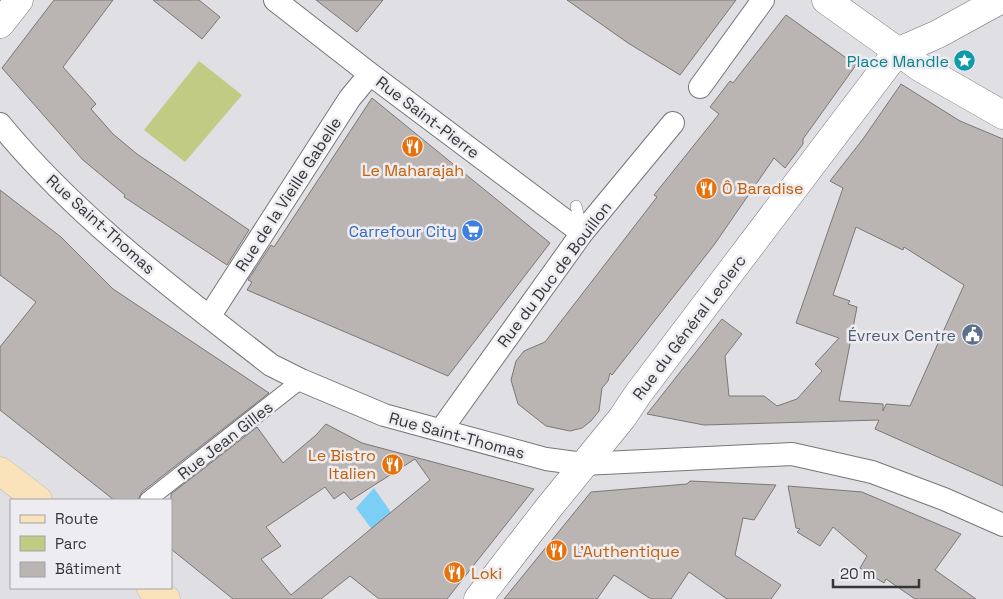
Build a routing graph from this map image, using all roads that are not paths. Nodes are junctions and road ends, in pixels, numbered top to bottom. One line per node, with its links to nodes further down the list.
1 (19, 0): 6 (street)
2 (275, 0): 8 (street, Rue Saint-Pierre)
3 (763, 0): 9 (street)
4 (826, 0): 7 (street)
5 (1000, 0): 7 (street)
6 (0, 24)
7 (897, 52): 10 (street); 18 (street, Rue du Général Leclerc)
8 (372, 68): 14 (street, Rue Saint-Pierre); 15 (street, Rue de la Vieille Gabelle)
9 (700, 87)
10 (1003, 115)
11 (673, 122): 14 (street, Rue du Duc de Bouillon)
12 (0, 124): 15 (street, Rue Saint-Thomas)
13 (576, 206): 14 (lane)
14 (582, 233): 17 (street, Rue du Duc de Bouillon)
15 (209, 317): 16 (street, Rue Saint-Thomas)
16 (301, 380): 17 (street, Rue Saint-Thomas); 21 (street, Rue Jean Gilles)
17 (440, 430): 18 (street, Rue Saint-Thomas)
18 (583, 464): 22 (street, Rue Saint-Thomas); 25 (street, Rue du Général Leclerc)
19 (0, 471): 20 (main road)
20 (37, 499)
21 (149, 499)
22 (1003, 525)
23 (152, 589): 24 (main road)
24 (166, 599)
25 (478, 599)

